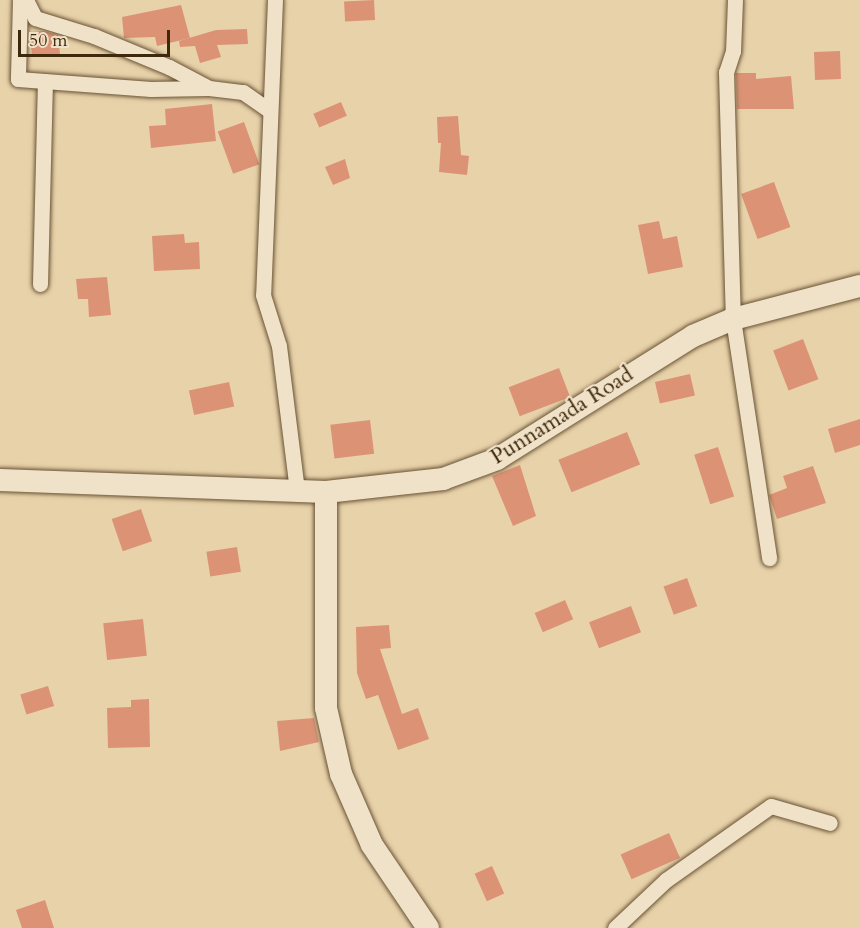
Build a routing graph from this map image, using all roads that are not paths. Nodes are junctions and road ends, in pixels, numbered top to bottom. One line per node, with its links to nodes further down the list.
1 (20, 0): 5 (street)
2 (26, 0): 6 (street)
3 (275, 0): 7 (street)
4 (735, 0): 10 (street)
5 (45, 81): 6 (street); 8 (street)
6 (209, 88): 7 (street)
7 (269, 110): 12 (street)
8 (40, 284)
9 (860, 286): 10 (main road, Punnamada Road)
10 (733, 319): 13 (main road, Punnamada Road); 14 (street)
11 (0, 480): 12 (main road, Punnamada Road)
12 (297, 490): 13 (main road, Punnamada Road)
13 (326, 492): 16 (main road)
14 (769, 558)
15 (830, 823): 17 (street)
16 (428, 928)
17 (615, 928)

